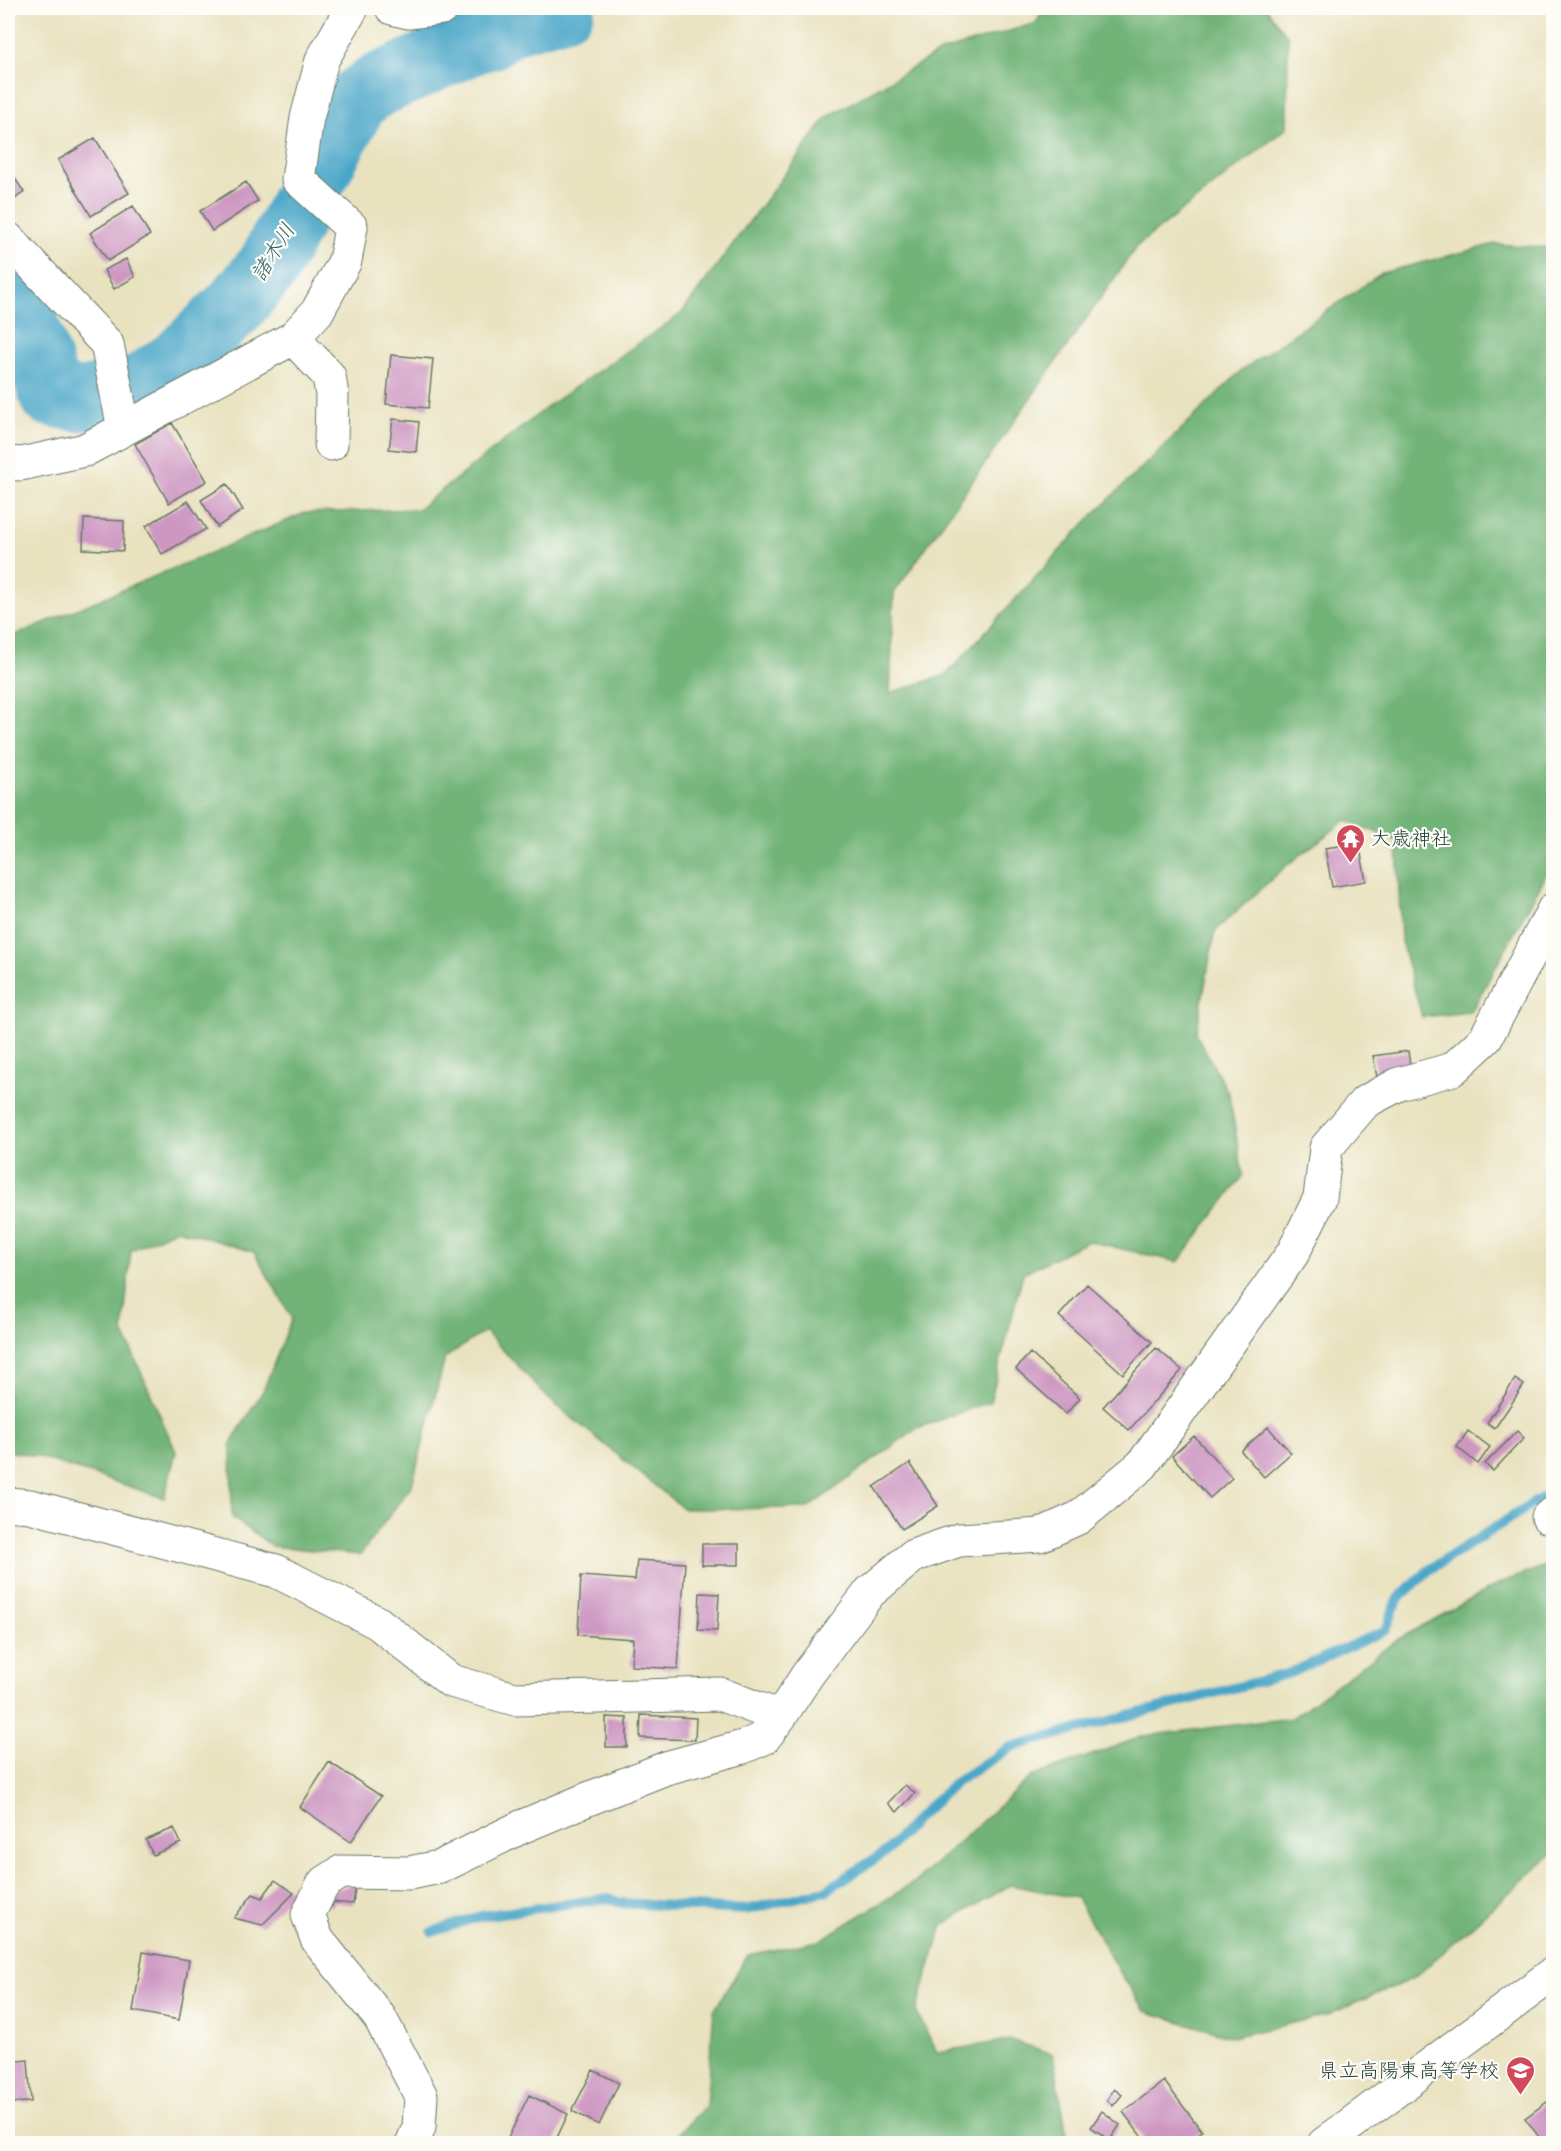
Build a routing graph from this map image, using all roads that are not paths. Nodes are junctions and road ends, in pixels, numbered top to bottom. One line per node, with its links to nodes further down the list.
1 (352, 8): 5 (street)
2 (392, 8): 3 (street)
3 (442, 8)
4 (8, 239): 6 (street)
5 (293, 338): 6 (street); 7 (street)
6 (124, 429): 8 (street)
7 (331, 444)
8 (8, 463)
9 (1554, 909): 11 (street)
10 (8, 1504): 11 (street)
11 (780, 1717): 13 (street)
12 (1554, 1973): 14 (street)
13 (412, 2144)
14 (1324, 2144)

